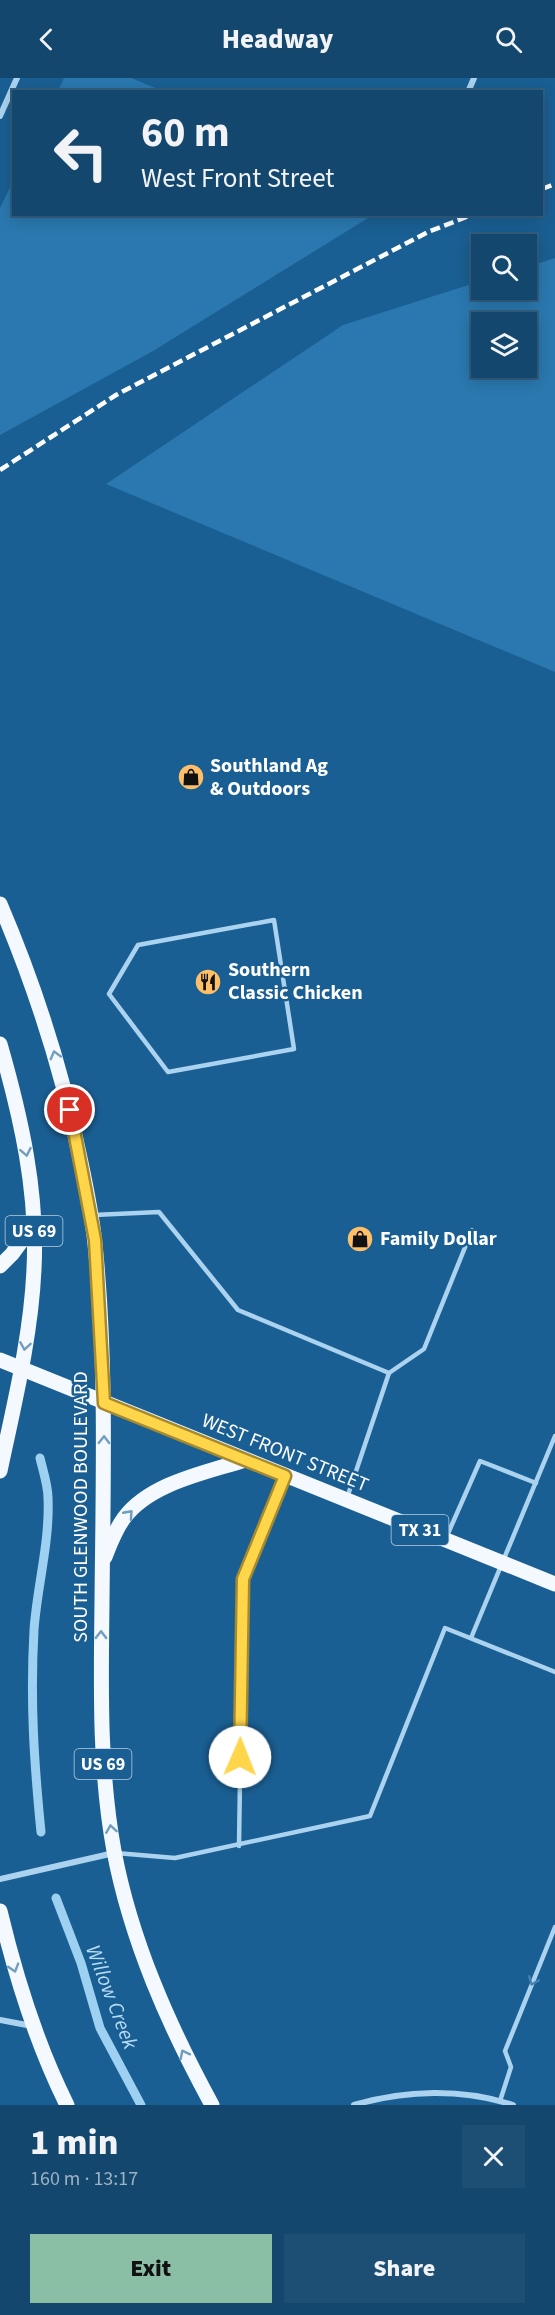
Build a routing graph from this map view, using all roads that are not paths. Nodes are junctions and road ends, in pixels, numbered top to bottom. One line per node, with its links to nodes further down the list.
1 (16, 78): 2 (street)
2 (0, 116)
3 (0, 904): 6 (main road, SOUTH GLENWOOD BOULEVARD / US 69, one-way to 3)
4 (109, 994): 4 (lane)
5 (0, 1044): 7 (main road, US 69, one-way to 7)
6 (91, 1215): 12 (lane); 13 (main road, SOUTH GLENWOOD BOULEVARD / US 69)
7 (34, 1224): 9 (main road); 11 (main road, US 69, one-way to 11)
8 (471, 1230): 12 (lane)
9 (0, 1266)
10 (0, 1360): 11 (main road, WEST FRONT STREET / TX 31)
11 (21, 1369): 13 (main road, WEST FRONT STREET / TX 31); 16 (main road, US 69)
12 (389, 1373): 19 (lane)
13 (104, 1403): 15 (main road, WEST FRONT STREET / TX 31); 22 (main road, SOUTH GLENWOOD BOULEVARD / US 69, one-way to 13)
14 (555, 1436): 18 (lane)
15 (245, 1460): 17 (main road, WEST FRONT STREET / TX 31); 22 (main road, one-way to 15)
16 (0, 1471)
17 (285, 1476): 19 (main road, WEST FRONT STREET / TX 31); 26 (lane)
18 (536, 1483): 20 (lane); 21 (lane)
19 (346, 1501): 20 (main road, WEST FRONT STREET / TX 31)
20 (446, 1540): 21 (main road, WEST FRONT STREET / TX 31)
21 (502, 1563): 23 (main road, WEST FRONT STREET / TX 31); 24 (lane)
22 (102, 1565): 27 (main road, SOUTH GLENWOOD BOULEVARD / US 69, one-way to 22)
23 (555, 1584)
24 (471, 1638): 25 (lane); 26 (lane)
25 (555, 1672)
26 (239, 1846): 27 (lane)
27 (114, 1853): 28 (street); 35 (main road, SOUTH GLENWOOD BOULEVARD / US 69, one-way to 27)
28 (0, 1879)
29 (0, 1911): 32 (main road, one-way to 32)
30 (555, 1927): 33 (lane, one-way to 33)
31 (0, 2020): 32 (street)
32 (34, 2027): 34 (main road)
33 (501, 2101): 36 (street); 37 (street)
34 (67, 2105)
35 (212, 2105)
36 (354, 2105)
37 (513, 2105)

